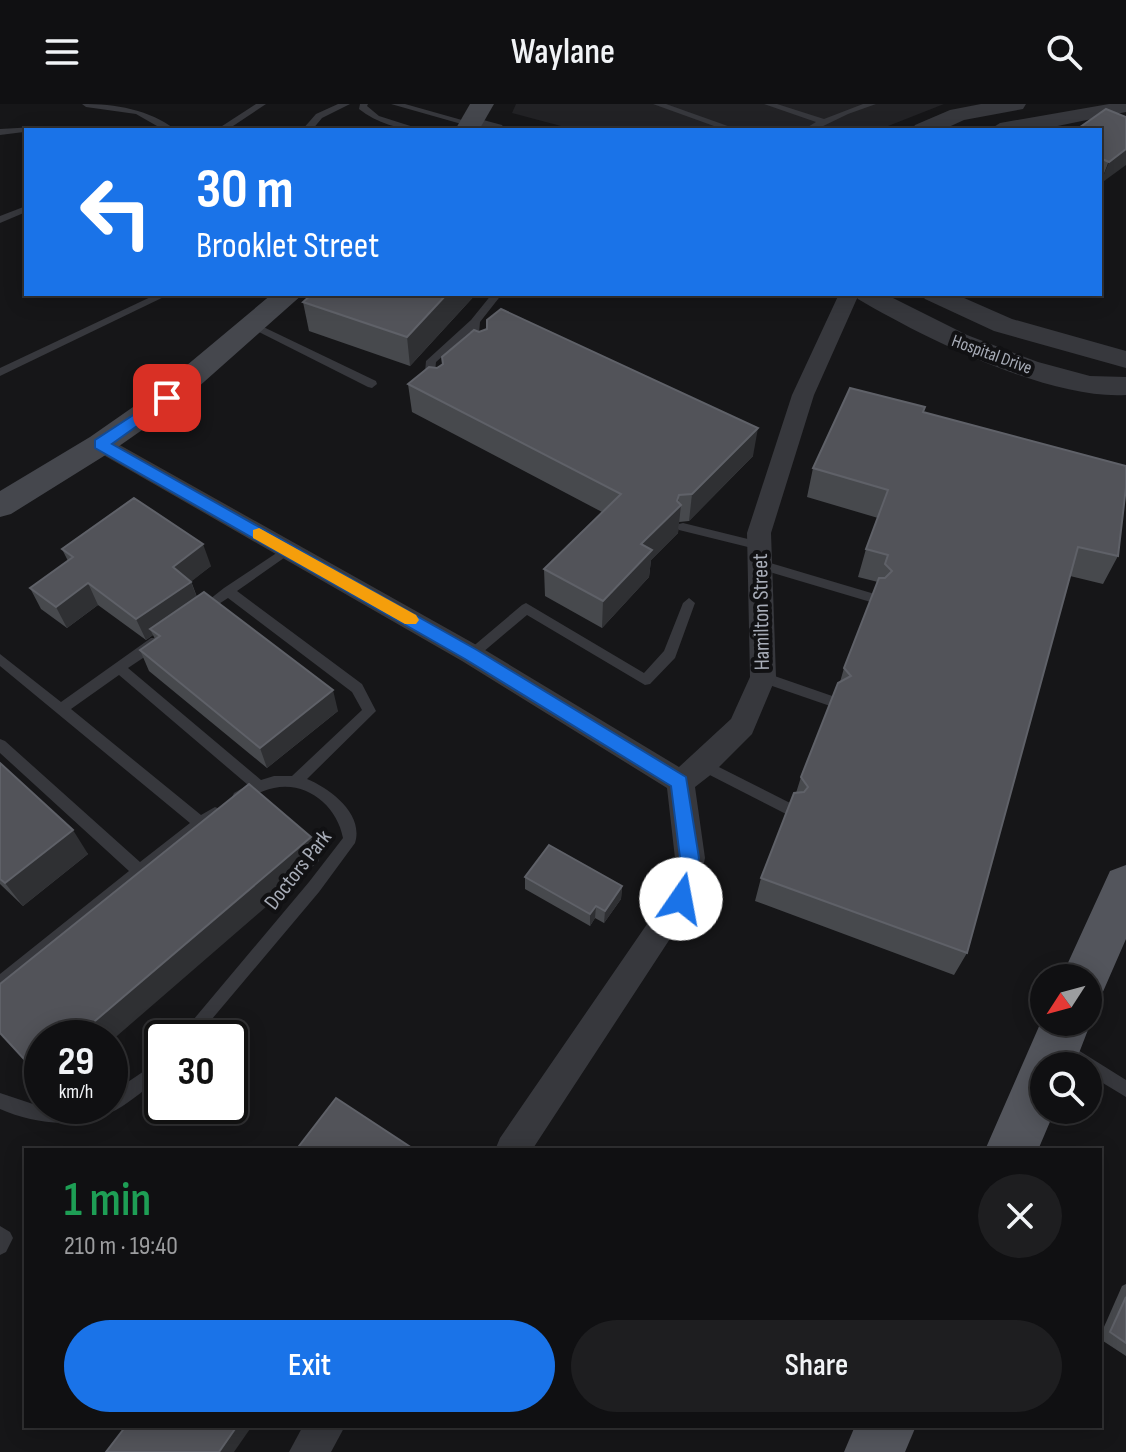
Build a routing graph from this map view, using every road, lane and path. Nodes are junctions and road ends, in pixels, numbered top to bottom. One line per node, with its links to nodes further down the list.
1 (86, 104): 13 (lane)
2 (262, 104): 14 (lane)
3 (346, 104): 15 (lane)
4 (364, 104): 16 (lane)
5 (395, 104): 11 (lane)
6 (657, 104): 17 (lane)
7 (768, 104): 12 (lane)
8 (872, 104): 12 (lane)
9 (1015, 104): 19 (street)
10 (1126, 104): 20 (street)
11 (479, 122)
12 (824, 122): 18 (lane)
13 (167, 128)
14 (224, 128)
15 (308, 128)
16 (411, 128)
17 (728, 128)
18 (812, 128)
19 (928, 128)
20 (1012, 128)
21 (24, 131): 22 (lane)
22 (0, 132)
23 (24, 210): 24 (lane)
24 (0, 220)
25 (161, 296): 35 (lane)
26 (287, 296): 32 (main road)
27 (495, 296): 31 (lane)
28 (848, 296): 43 (street, Hamilton Street)
29 (870, 296): 37 (street, Hospital Drive)
30 (938, 296): 34 (street, Hospital Drive)
31 (475, 322): 33 (lane); 38 (lane)
32 (253, 325): 36 (lane); 39 (main road)
33 (478, 346)
34 (1126, 360)
35 (0, 372)
36 (372, 384)
37 (1126, 386)
38 (438, 390)
39 (101, 444): 40 (main road); 42 (street)
40 (0, 506)
41 (683, 527): 43 (lane)
42 (287, 550): 44 (lane); 49 (street)
43 (760, 556): 45 (lane); 52 (street, Hamilton Street)
44 (228, 591): 47 (lane); 57 (lane)
45 (874, 598)
46 (689, 603): 49 (lane)
47 (192, 617)
48 (168, 634): 51 (lane)
49 (471, 654): 58 (street)
50 (0, 659): 54 (lane)
51 (119, 668): 54 (lane); 59 (lane)
52 (763, 677): 53 (lane); 56 (street, Hamilton Street)
53 (833, 702)
54 (61, 709): 61 (lane)
55 (0, 745): 62 (lane)
56 (703, 765): 58 (street, Hamilton Street); 60 (lane)
57 (295, 782): 59 (lane); 66 (lane, Doctors Park)
58 (680, 782): 72 (street)
59 (258, 786): 61 (lane)
60 (791, 810)
61 (200, 823): 62 (lane)
62 (139, 871): 65 (lane)
63 (1126, 885): 64 (main road)
64 (1100, 956)
65 (0, 983)
66 (201, 1020)
67 (1102, 1077): 68 (lane)
68 (1126, 1089)
69 (0, 1101): 71 (lane)
70 (1030, 1107): 73 (main road)
71 (24, 1113)
72 (513, 1148)
73 (1012, 1148)
74 (0, 1235): 75 (lane)
75 (0, 1246)
76 (325, 1428): 78 (street)
77 (885, 1428): 79 (main road)
78 (308, 1452)
79 (874, 1452)

